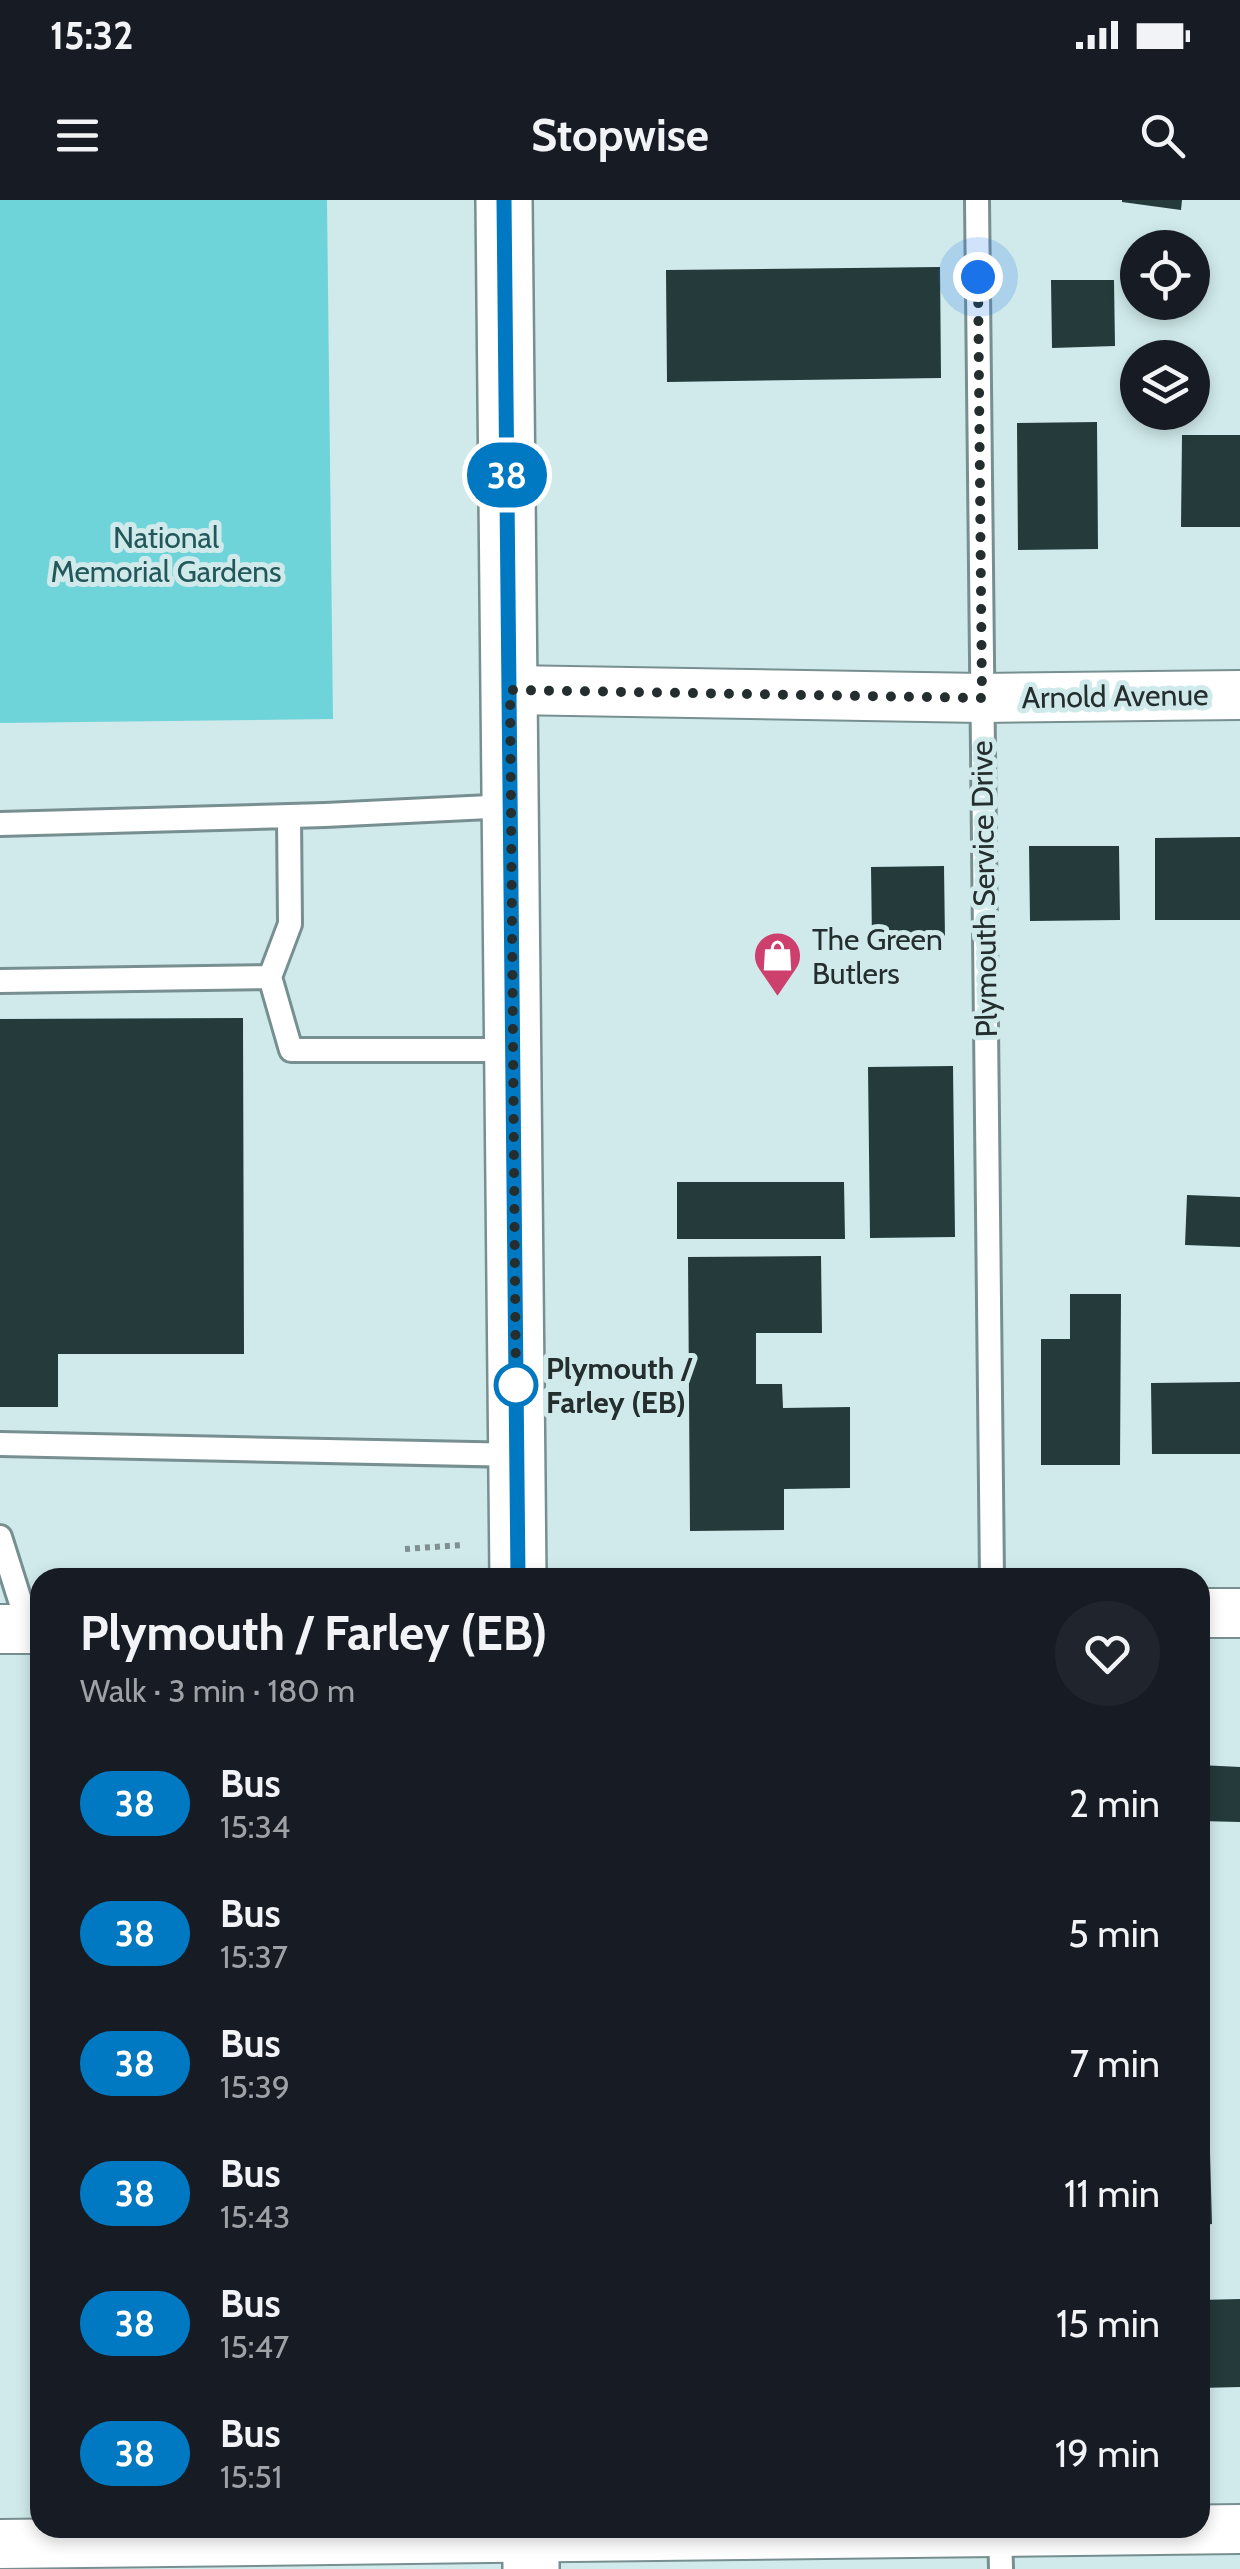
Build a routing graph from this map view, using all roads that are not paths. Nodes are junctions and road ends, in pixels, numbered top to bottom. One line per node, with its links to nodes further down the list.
1 (504, 200): 3 (main road)
2 (976, 200): 5 (lane, Plymouth Service Drive)
3 (510, 690): 5 (street, Arnold Avenue); 6 (main road)
4 (1240, 695): 5 (street, Arnold Avenue)
5 (982, 698): 16 (lane, Plymouth Service Drive)
6 (510, 806): 7 (lane); 11 (main road)
7 (289, 816): 8 (lane); 9 (lane)
8 (0, 824)
9 (270, 977): 10 (lane); 11 (lane)
10 (0, 981)
11 (513, 1050): 13 (main road)
12 (0, 1444): 13 (lane)
13 (518, 1456): 15 (main road)
14 (0, 1537): 19 (lane)
15 (518, 1568)
16 (992, 1568)
17 (1210, 1613): 18 (street)
18 (1240, 1613)
19 (23, 1629)
20 (1240, 2530): 21 (street)
21 (1210, 2532)
22 (1093, 2538): 23 (street)
23 (1001, 2543): 25 (street)
24 (0, 2544): 26 (street)
25 (531, 2545): 26 (street)
26 (65, 2547)

